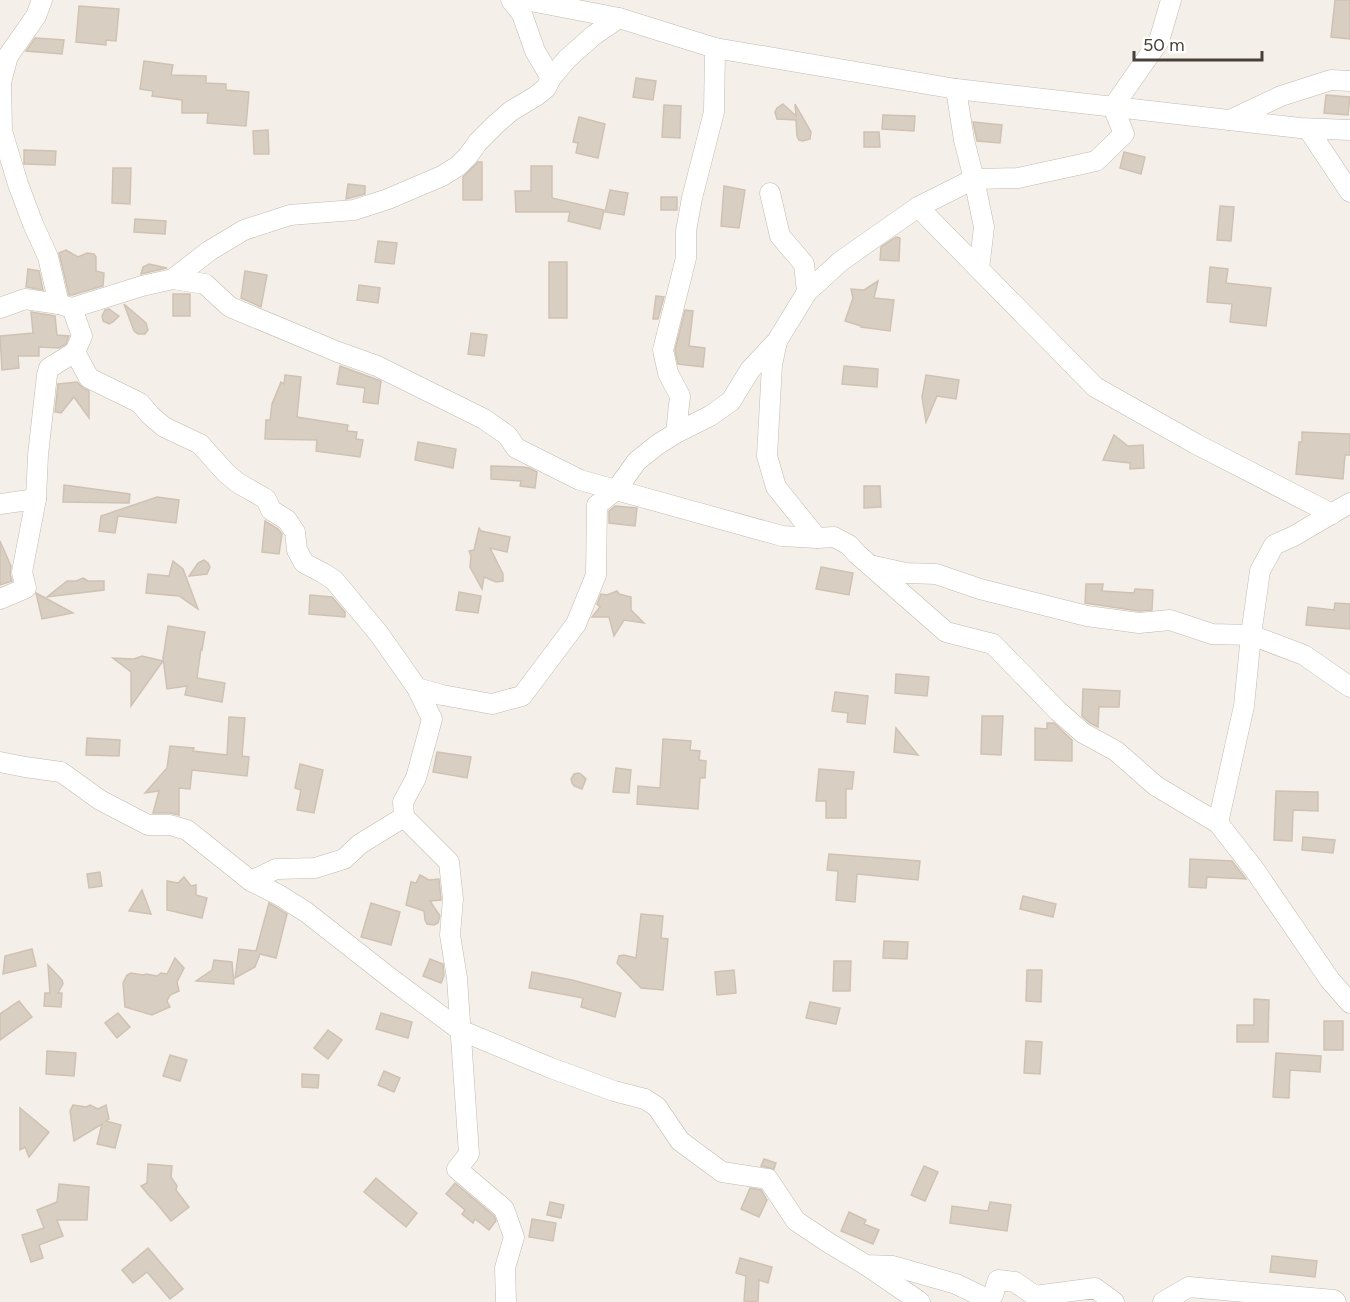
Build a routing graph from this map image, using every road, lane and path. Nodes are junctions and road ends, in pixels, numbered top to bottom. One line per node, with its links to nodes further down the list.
1 (42, 0): 22 (street)
2 (511, 0): 7 (street)
3 (525, 0): 5 (street)
4 (1171, 0): 11 (street)
5 (619, 18): 6 (street); 7 (street)
6 (715, 48): 9 (street); 26 (street)
7 (551, 78): 20 (street)
8 (1350, 81): 10 (street)
9 (956, 89): 11 (street); 15 (street)
10 (1281, 96): 12 (street); 13 (street)
11 (1113, 107): 12 (street); 15 (street)
12 (1230, 120): 13 (street)
13 (1304, 128): 14 (street); 16 (street)
14 (1350, 130)
15 (974, 178): 18 (street); 19 (street)
16 (1350, 192)
17 (770, 193): 21 (street)
18 (918, 207): 19 (street); 21 (street)
19 (979, 269): 31 (street)
20 (173, 279): 22 (street); 27 (street)
21 (807, 292): 24 (street)
22 (65, 306): 23 (street); 25 (street)
23 (0, 308)
24 (777, 341): 26 (street); 32 (street)
25 (75, 352): 28 (street); 37 (street)
26 (675, 433): 27 (street)
27 (616, 490): 32 (street); 37 (street)
28 (36, 499): 30 (street); 34 (street)
29 (1350, 503): 31 (street)
30 (0, 504)
31 (1332, 514): 35 (street)
32 (817, 538): 33 (street)
33 (872, 566): 35 (street); 40 (street)
34 (0, 599)
35 (1251, 635): 36 (street); 40 (street)
36 (1350, 687)
37 (417, 688): 39 (street)
38 (0, 762): 41 (street)
39 (404, 817): 41 (street); 43 (street)
40 (1218, 823): 42 (street)
41 (251, 881): 43 (street)
42 (1350, 1003)
43 (460, 1030): 44 (street); 45 (street)
44 (866, 1265): 46 (street); 47 (street)
45 (506, 1302)
46 (920, 1302)
47 (1114, 1302)
48 (1163, 1302): 49 (street)
49 (1336, 1302)

